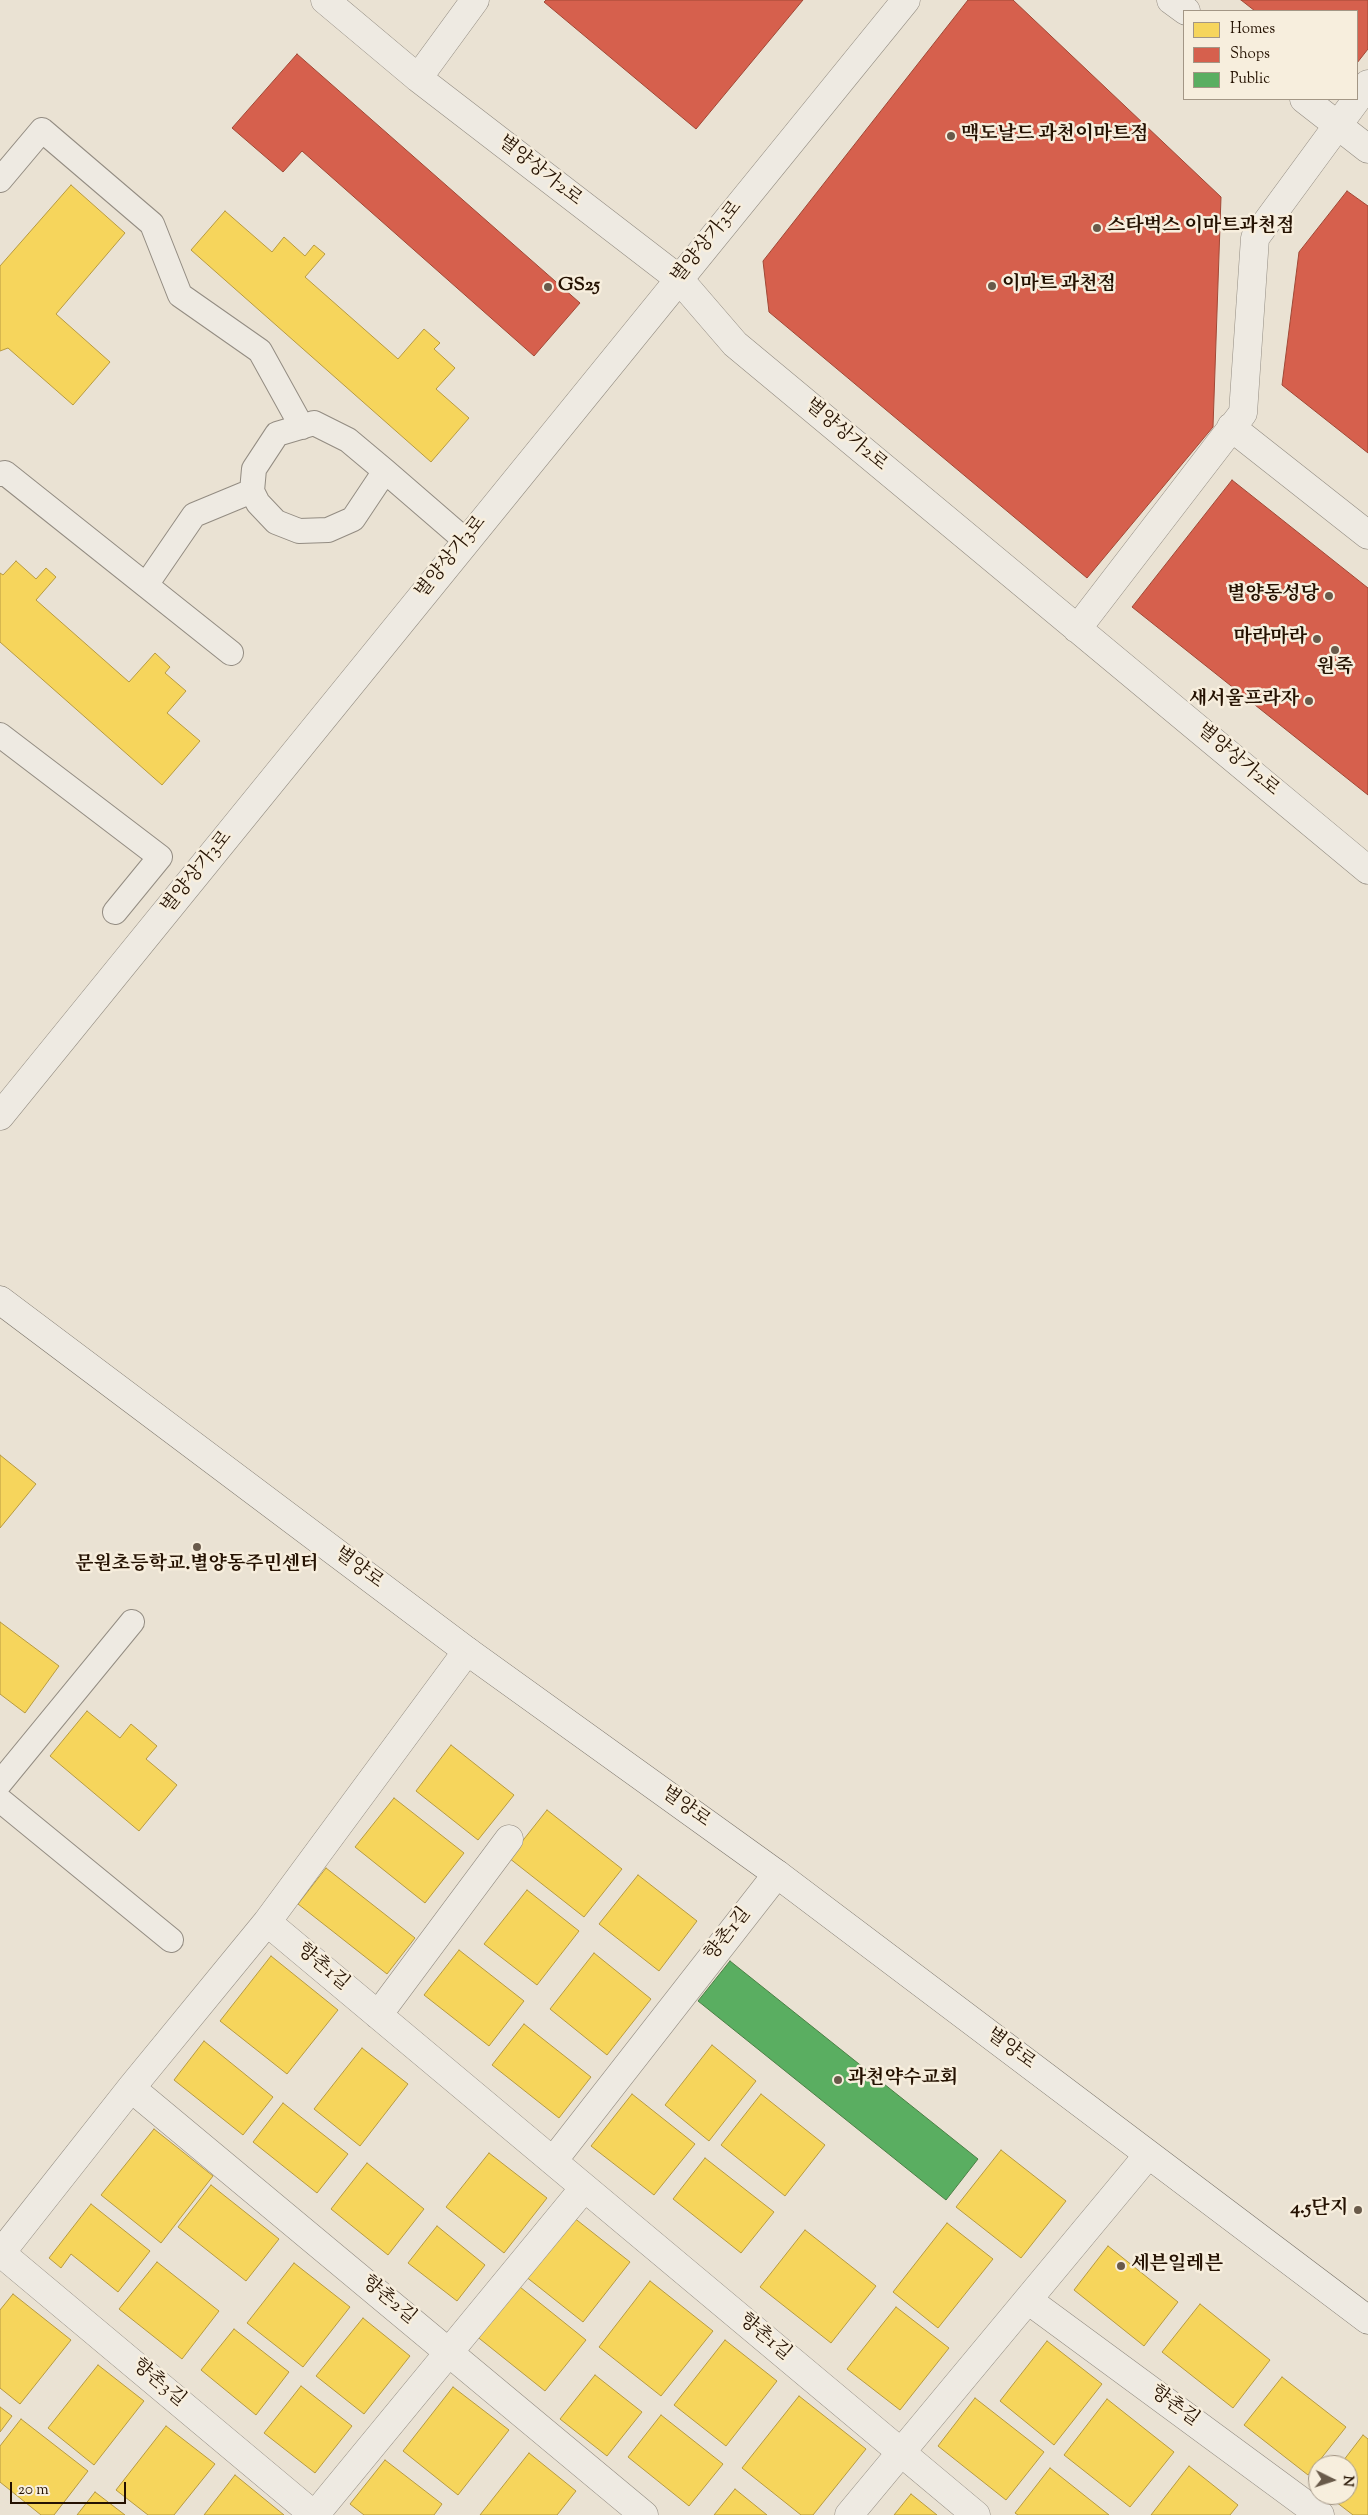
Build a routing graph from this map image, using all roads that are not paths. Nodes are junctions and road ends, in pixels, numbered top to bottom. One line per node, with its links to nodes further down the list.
1 (325, 0): 6 (street, 별양상가2로)
2 (475, 0): 6 (street)
3 (906, 0): 14 (street, 별양상가3로)
4 (1171, 0): 5 (street)
5 (1185, 10)
6 (418, 78): 14 (street, 별양상가2로)
7 (1368, 84): 8 (street)
8 (1358, 97)
9 (1305, 100): 11 (street)
10 (1356, 100): 11 (street)
11 (1338, 124): 12 (street); 16 (street)
12 (1368, 149)
13 (0, 180): 15 (lane)
14 (679, 279): 21 (street, 별양상가3로); 23 (street, 별양상가2로)
15 (302, 427): 17 (lane); 19 (lane)
16 (1231, 427): 20 (street); 23 (street)
17 (385, 471): 19 (lane); 21 (lane)
18 (0, 474): 22 (lane)
19 (252, 491): 22 (lane)
20 (1368, 535)
21 (466, 541): 28 (street, 별양상가3로)
22 (146, 585): 24 (lane)
23 (1078, 629): 26 (street, 별양상가2로)
24 (231, 653)
25 (0, 735): 27 (lane)
26 (1368, 870)
27 (115, 912)
28 (0, 1116)
29 (0, 1300): 31 (street, 별양로)
30 (132, 1622): 32 (lane)
31 (467, 1651): 35 (street, 별양로); 36 (street)
32 (0, 1783)
33 (0, 1800): 37 (lane)
34 (509, 1839): 38 (street)
35 (777, 1874): 40 (street, 별양로); 41 (street, 향촌1길)
36 (267, 1922): 38 (street, 향촌1길); 39 (street)
37 (171, 1940)
38 (378, 2015): 41 (street, 향촌1길)
39 (131, 2088): 43 (street); 46 (street, 향촌2길)
40 (1148, 2155): 44 (street); 45 (street, 별양로)
41 (553, 2161): 42 (street, 향촌1길)
42 (584, 2188): 46 (street); 47 (street, 향촌1길)
43 (1, 2253): 48 (street, 향촌3길)
44 (1028, 2300): 47 (street); 52 (street, 향촌길)
45 (1368, 2320)
46 (449, 2352): 48 (street); 49 (street, 향촌2길)
47 (901, 2453): 50 (street); 51 (street, 향촌1길)
48 (314, 2515)
49 (644, 2515)
50 (850, 2515)
51 (976, 2515)
52 (1320, 2515)

